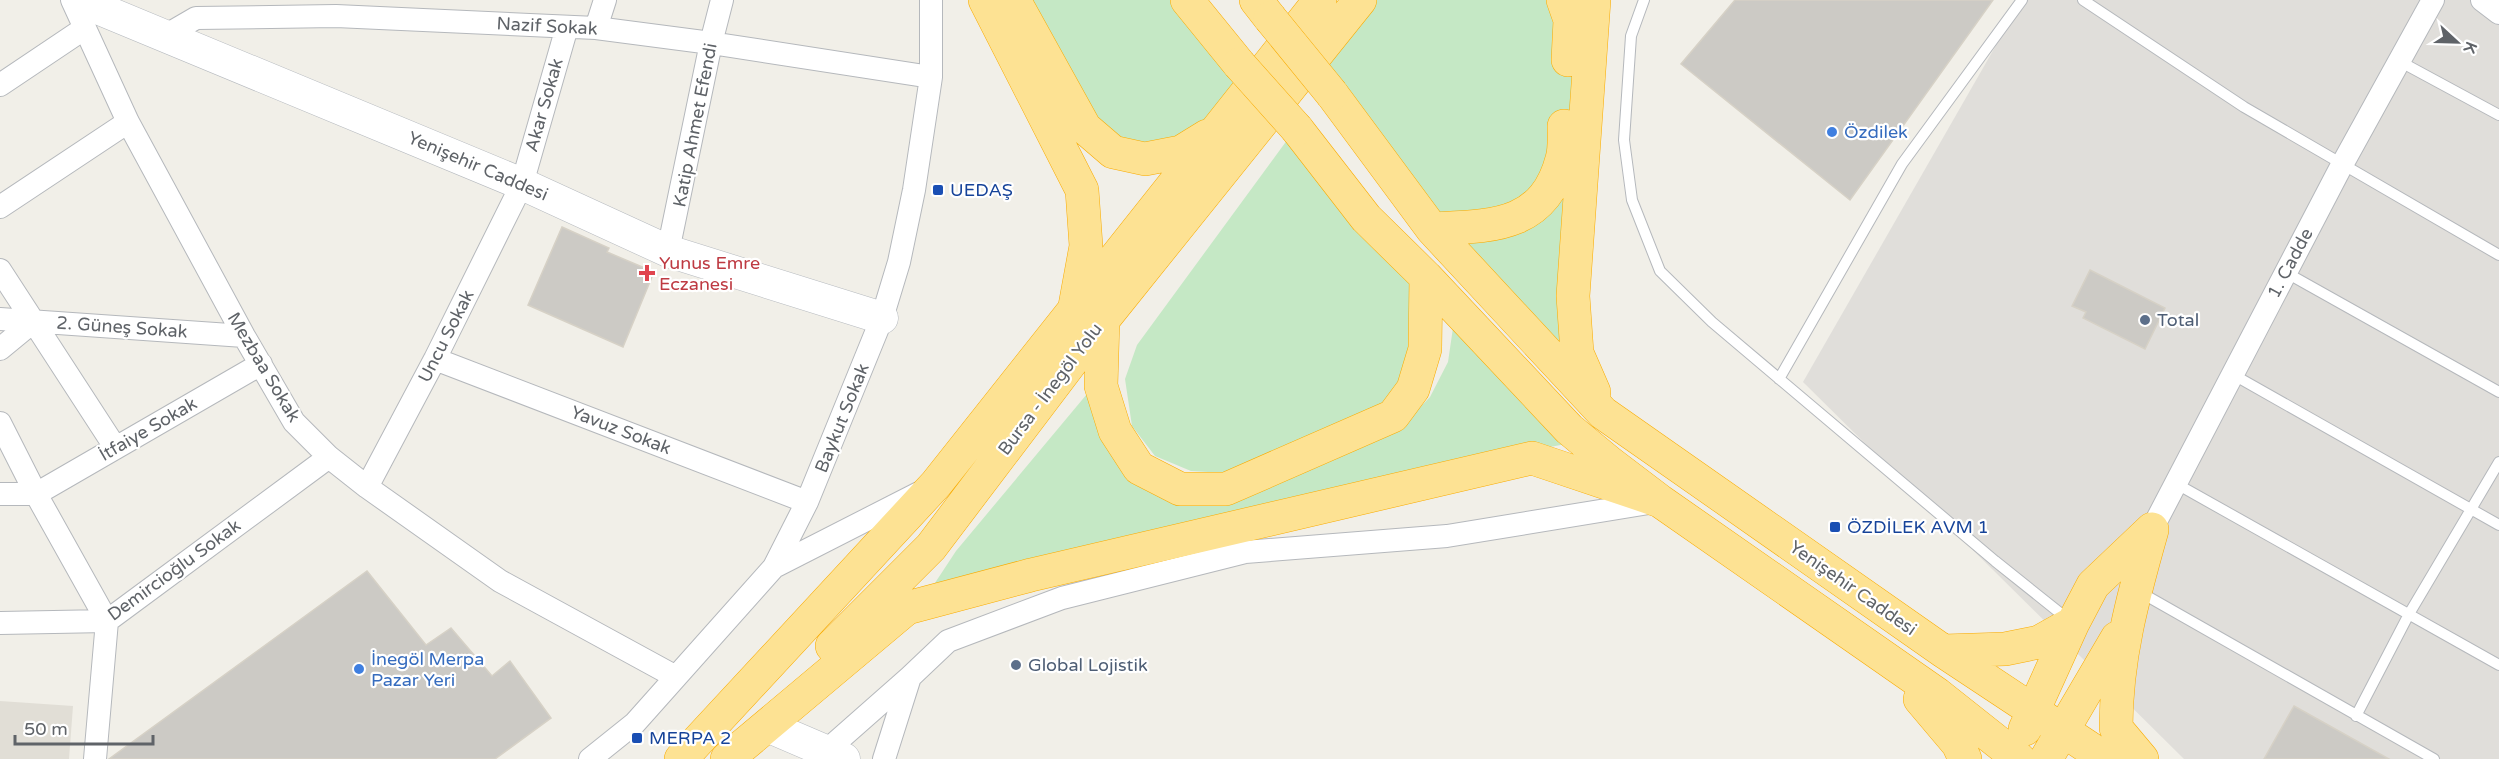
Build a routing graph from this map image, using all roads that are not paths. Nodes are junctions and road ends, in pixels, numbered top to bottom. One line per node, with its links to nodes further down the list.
1 (72, 0): 20 (street, Mezbaa Sokak)
2 (350, 0): 21 (street)
3 (605, 0): 23 (street)
4 (722, 0): 25 (street, Katip Ahmet Efendi)
5 (931, 0): 27 (street, Baykut Sokak)
6 (985, 0): 41 (highway)
7 (1014, 0): 31 (highway)
8 (1187, 0): 40 (highway, bridge)
9 (1320, 0): 31 (highway, Bursa - İnegöl Yolu)
10 (1360, 0): 41 (highway, Bursa - İnegöl Yolu)
11 (1563, 0): 35 (highway)
12 (1594, 0): 52 (highway)
13 (1644, 0): 50 (lane)
14 (2022, 0): 50 (lane)
15 (2083, 0): 32 (lane)
16 (2433, 0): 26 (street, 1. Cadde)
17 (2481, 0): 19 (street)
18 (1263, 9): 35 (highway, Yenişehir Caddesi, bridge)
19 (2499, 13)
20 (81, 14): 24 (street, Yenişehir Caddesi); 28 (street); 30 (street, Mezbaa Sokak)
21 (378, 18): 22 (street, Nazif Sokak); 24 (street, Nazif Sokak)
22 (567, 27): 23 (street, Nazif Sokak); 33 (street, Akar Sokak)
23 (596, 28): 25 (street, Nazif Sokak)
24 (165, 36): 33 (street, Yenişehir Caddesi)
25 (711, 43): 27 (street, Nazif Sokak); 36 (street, Katip Ahmet Efendi)
26 (2399, 61): 29 (lane); 32 (street, 1. Cadde)
27 (931, 77): 42 (street, Baykut Sokak)
28 (0, 85)
29 (2499, 115)
30 (128, 122): 34 (street); 45 (street, Mezbaa Sokak)
31 (1214, 132): 41 (highway, Bursa - İnegöl Yolu)
32 (2343, 164): 37 (lane); 39 (street, 1. Cadde)
33 (522, 184): 36 (street, Yenişehir Caddesi); 47 (street, Uncu Sokak)
34 (0, 207)
35 (1432, 229): 52 (highway, Yenişehir Caddesi)
36 (668, 251): 42 (street, Yenişehir Caddesi)
37 (2499, 255)
38 (0, 270): 44 (street)
39 (2285, 272): 49 (street, 1. Cadde); 51 (lane)
40 (1426, 277): 41 (highway); 62 (highway)
41 (1088, 315): 58 (highway, Bursa - İnegöl Yolu); 88 (highway, Bursa - İnegöl Yolu)
42 (882, 318): 63 (street, Baykut Sokak)
43 (0, 319): 44 (street, 2. Güneş Sokak)
44 (34, 321): 45 (street, 2. Güneş Sokak); 46 (street); 54 (street)
45 (244, 336): 48 (street, Mezbaa Sokak)
46 (0, 349)
47 (435, 359): 59 (street, Uncu Sokak); 63 (street, Yavuz Sokak)
48 (261, 364): 54 (street, İtfaiye Sokak); 55 (street, Mezbaa Sokak)
49 (2232, 374): 57 (street, 1. Cadde); 64 (lane)
50 (1779, 379): 73 (lane)
51 (2499, 392)
52 (1604, 413): 75 (highway, Yenişehir Caddesi)
53 (0, 423): 61 (street)
54 (116, 447): 61 (street, İtfaiye Sokak)
55 (328, 457): 59 (street, Mezbaa Sokak); 70 (street, Demircioğlu Sokak)
56 (2499, 462): 64 (lane)
57 (2175, 483): 66 (street, 1. Cadde); 69 (lane)
58 (936, 484): 67 (street); 87 (highway, Bursa - İnegöl Yolu)
59 (367, 487): 77 (street, Mezbaa Sokak)
60 (0, 494): 61 (street)
61 (36, 494): 70 (street)
62 (1660, 501): 74 (highway); 78 (street); 81 (highway)
63 (807, 502): 67 (street, Baykut Sokak)
64 (2471, 509): 65 (lane); 69 (lane)
65 (2499, 525)
66 (2152, 529): 68 (highway); 73 (highway)
67 (774, 567): 77 (street, Baykut Sokak)
68 (2135, 589): 71 (highway); 80 (lane)
69 (2409, 614): 76 (lane); 80 (lane)
70 (107, 621): 72 (street, Demircioğlu Sokak); 85 (street)
71 (2127, 621): 82 (highway); 93 (highway)
72 (0, 623)
73 (2073, 623): 75 (highway); 79 (highway)
74 (1854, 636): 84 (highway); 91 (highway)
75 (1943, 651): 79 (highway, Yenişehir Caddesi)
76 (2499, 665)
77 (676, 677): 86 (street, Baykut Sokak)
78 (910, 677): 83 (street); 90 (street)
79 (2032, 710): 82 (highway, Yenişehir Caddesi); 84 (highway)
80 (2356, 716): 94 (lane)
81 (767, 726): 83 (street); 89 (highway)
82 (2063, 730): 84 (highway); 92 (highway, Yenişehir Caddesi)
83 (829, 756)
84 (2023, 758)
85 (95, 759)
86 (590, 759)
87 (681, 759)
88 (719, 759)
89 (727, 759)
90 (884, 759)
91 (1965, 759)
92 (2106, 759)
93 (2142, 759)
94 (2434, 759)

